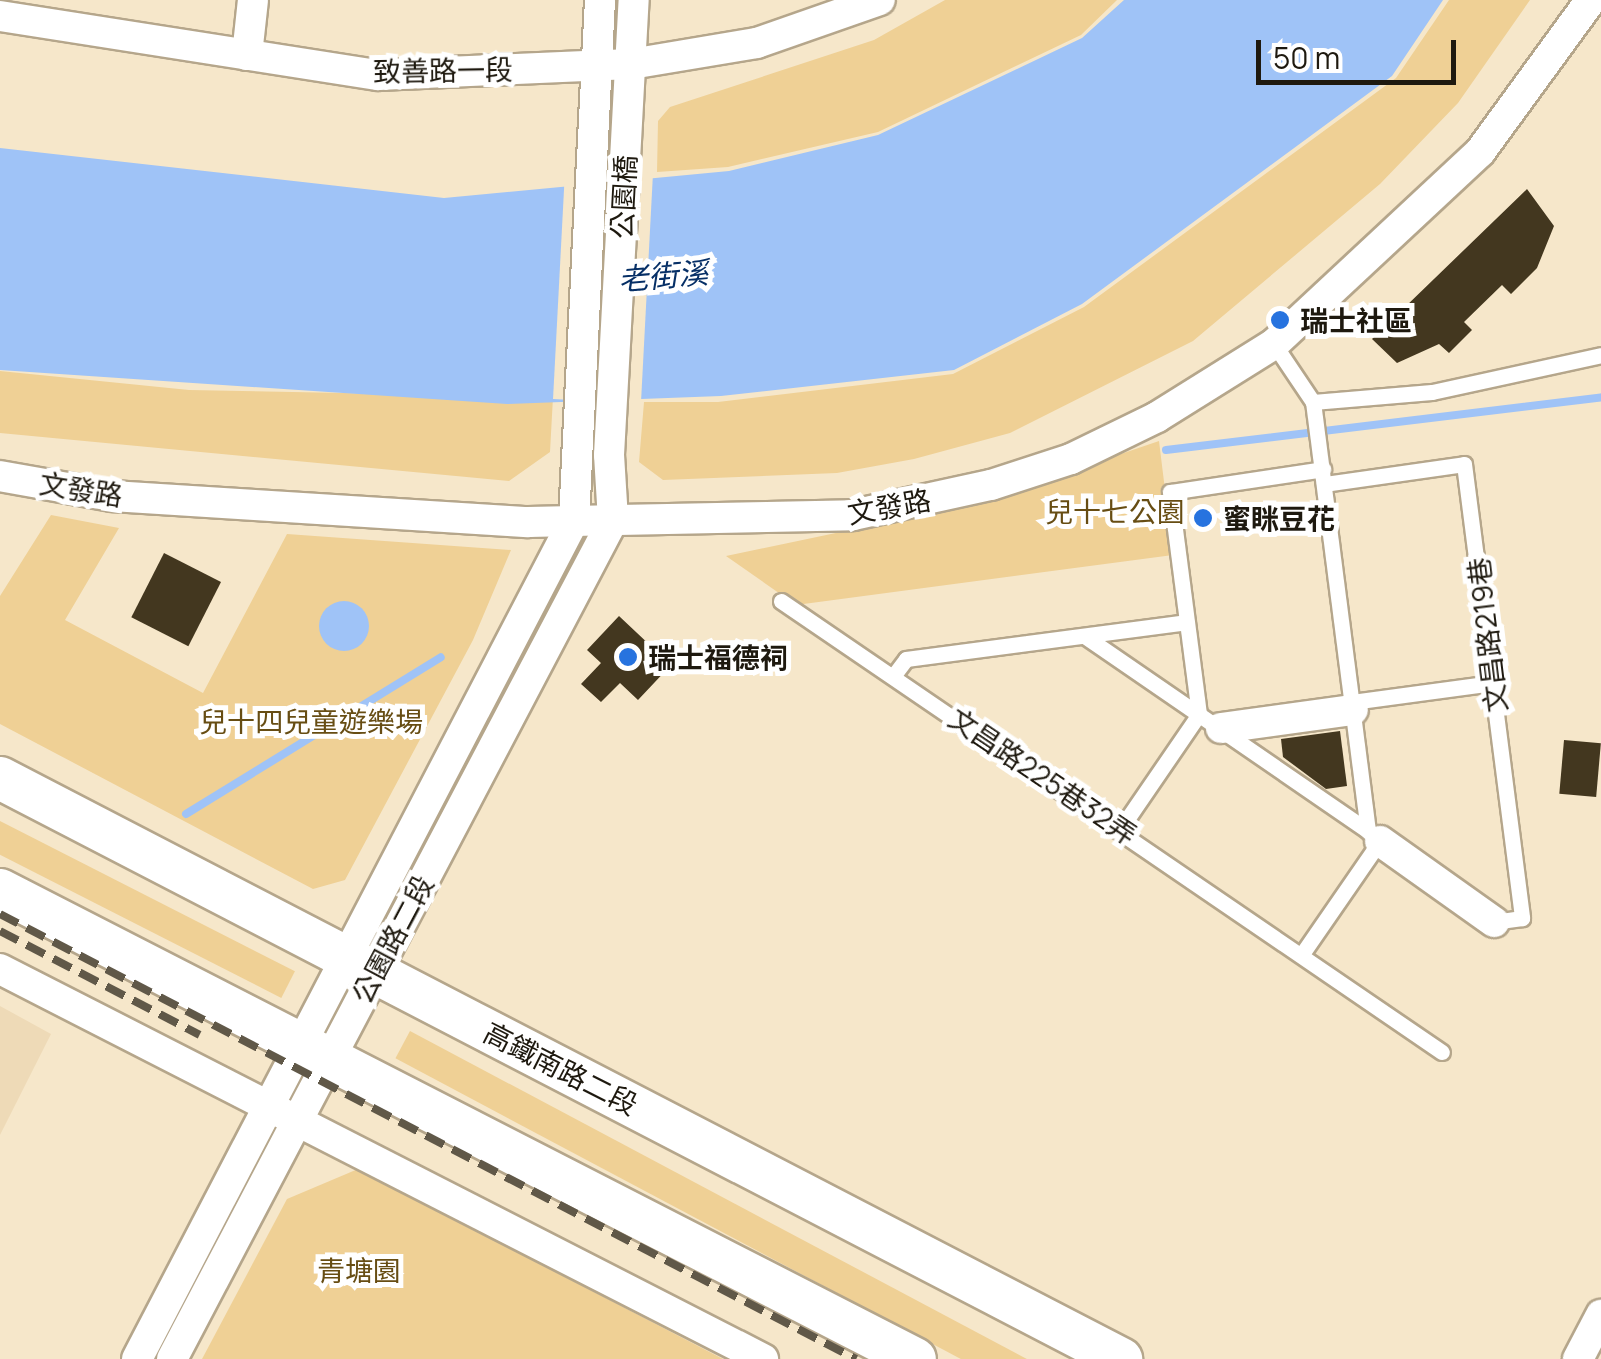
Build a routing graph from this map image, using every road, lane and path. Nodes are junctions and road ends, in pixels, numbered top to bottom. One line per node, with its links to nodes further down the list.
1 (253, 0): 7 (street)
2 (600, 0): 9 (street)
3 (634, 0): 8 (street)
4 (880, 0): 8 (street, 致善路一段)
5 (1591, 0): 11 (street, 文發路)
6 (0, 16): 7 (street, 致善路一段)
7 (247, 55): 9 (street, 致善路一段)
8 (631, 64): 9 (street, 致善路一段); 10 (street)
9 (597, 67): 10 (street)
10 (613, 118): 14 (street, 公園橋)
11 (1274, 344): 13 (lane); 18 (street, 文發路)
12 (1601, 355): 13 (lane)
13 (1313, 402): 16 (lane)
14 (594, 455): 17 (street); 18 (street)
15 (0, 476): 17 (street, 文發路)
16 (1324, 476): 20 (lane); 23 (lane, 文昌路219巷); 24 (lane)
17 (574, 520): 18 (street, 文發路); 32 (street, 公園路二段)
18 (613, 520): 32 (street, 公園路二段)
19 (782, 601): 22 (lane, 文昌路225巷32弄)
20 (1186, 622): 21 (lane); 25 (lane)
21 (1086, 637): 22 (lane); 25 (lane)
22 (894, 675): 27 (lane, 文昌路225巷32弄)
23 (1493, 683): 24 (lane); 30 (lane, 文昌路219巷)
24 (1353, 706): 25 (street); 28 (lane)
25 (1210, 721): 27 (lane); 28 (lane)
26 (0, 778): 32 (street, 高鐵南路二段)
27 (1121, 828): 31 (lane, 文昌路225巷32弄)
28 (1374, 836): 30 (street); 31 (lane)
29 (0, 890): 34 (street)
30 (1494, 922)
31 (1302, 954): 35 (lane, 文昌路225巷32弄)
32 (360, 966): 34 (street, 公園路二段); 43 (street, 高鐵南路二段)
33 (0, 969): 36 (street)
34 (315, 1051): 36 (street, 公園路二段); 37 (street, 公園路二段); 42 (street)
35 (1442, 1052)
36 (268, 1106): 37 (street); 39 (street, 公園路二段)
37 (296, 1121): 40 (street, 公園路二段); 41 (street)
38 (1601, 1315): 44 (street)
39 (137, 1359)
40 (172, 1359)
41 (763, 1359)
42 (915, 1359)
43 (1121, 1359)
44 (1578, 1359)

